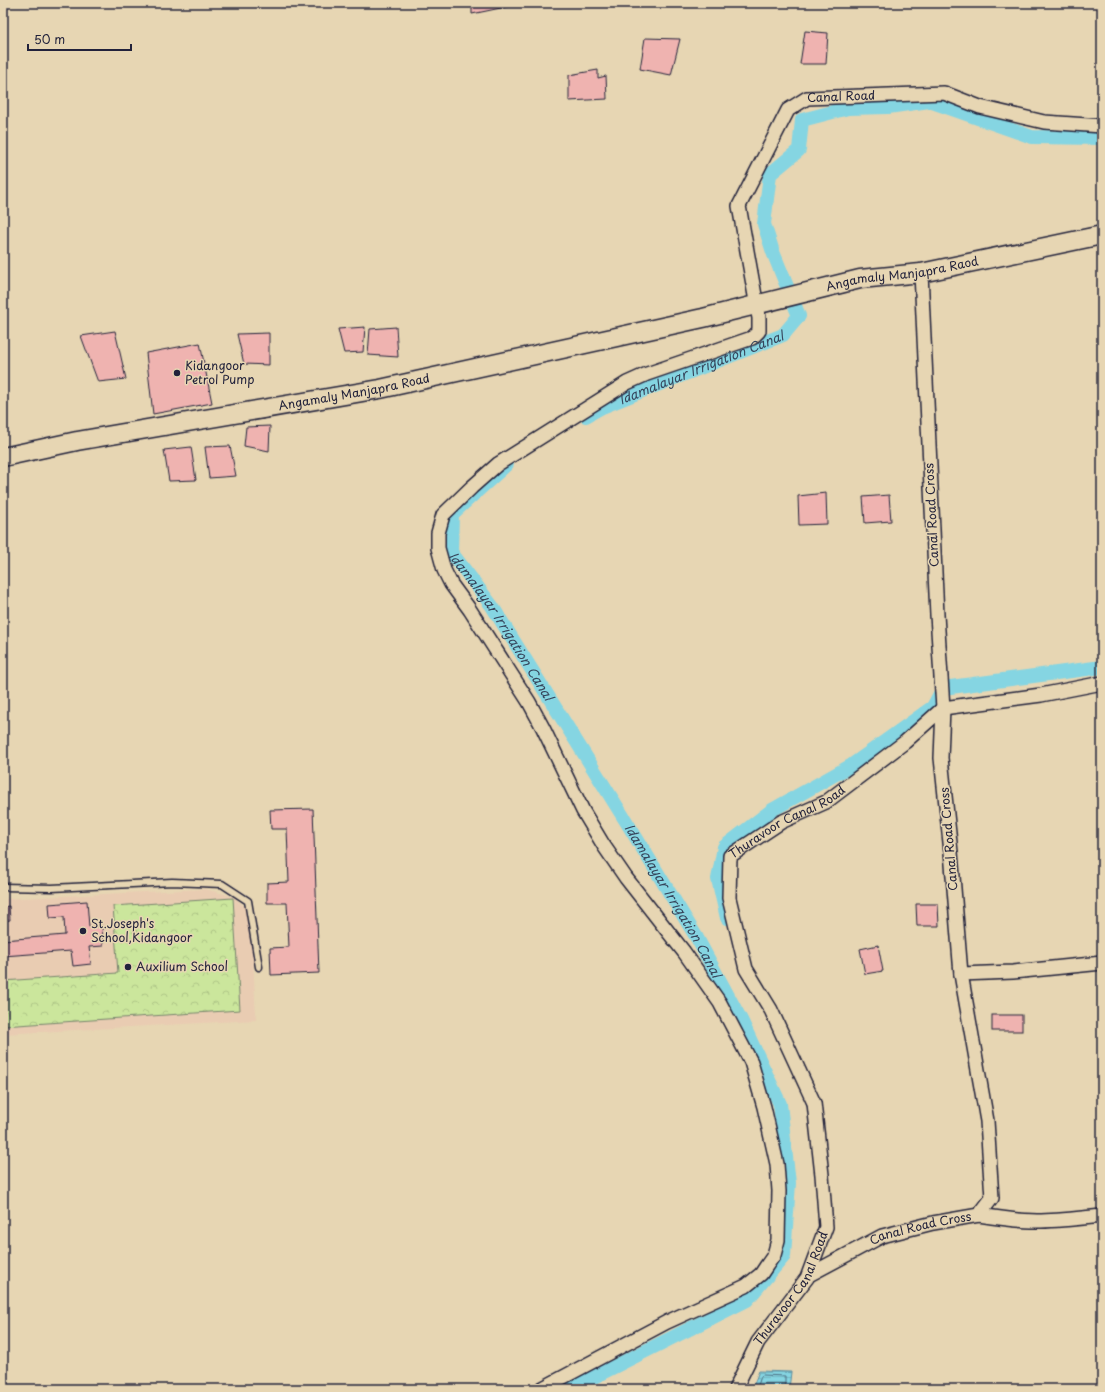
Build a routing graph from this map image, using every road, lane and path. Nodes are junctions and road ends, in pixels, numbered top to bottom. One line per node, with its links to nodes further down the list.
1 (1102, 126): 4 (street, Canal Road)
2 (1102, 235): 3 (main road, Angamaly Manjapra Raod)
3 (920, 273): 4 (main road, Angamaly Manjapra Raod); 8 (street, Canal Road Cross)
4 (761, 303): 5 (main road, Angamaly Manjapra Raod); 16 (street, Canal Road)
5 (703, 318): 6 (main road, Angamaly Manjapra Road)
6 (3, 457)
7 (1102, 683): 8 (street)
8 (943, 708): 12 (street, Canal Road Cross); 15 (street, Thuravoor Canal Road)
9 (3, 887): 11 (lane)
10 (1102, 963): 12 (street)
11 (258, 967)
12 (961, 974): 13 (street, Canal Road Cross)
13 (979, 1215): 14 (street); 15 (street, Canal Road Cross)
14 (1102, 1216)
15 (808, 1275): 17 (street, Thuravoor Canal Road)
16 (541, 1389)
17 (735, 1389)

